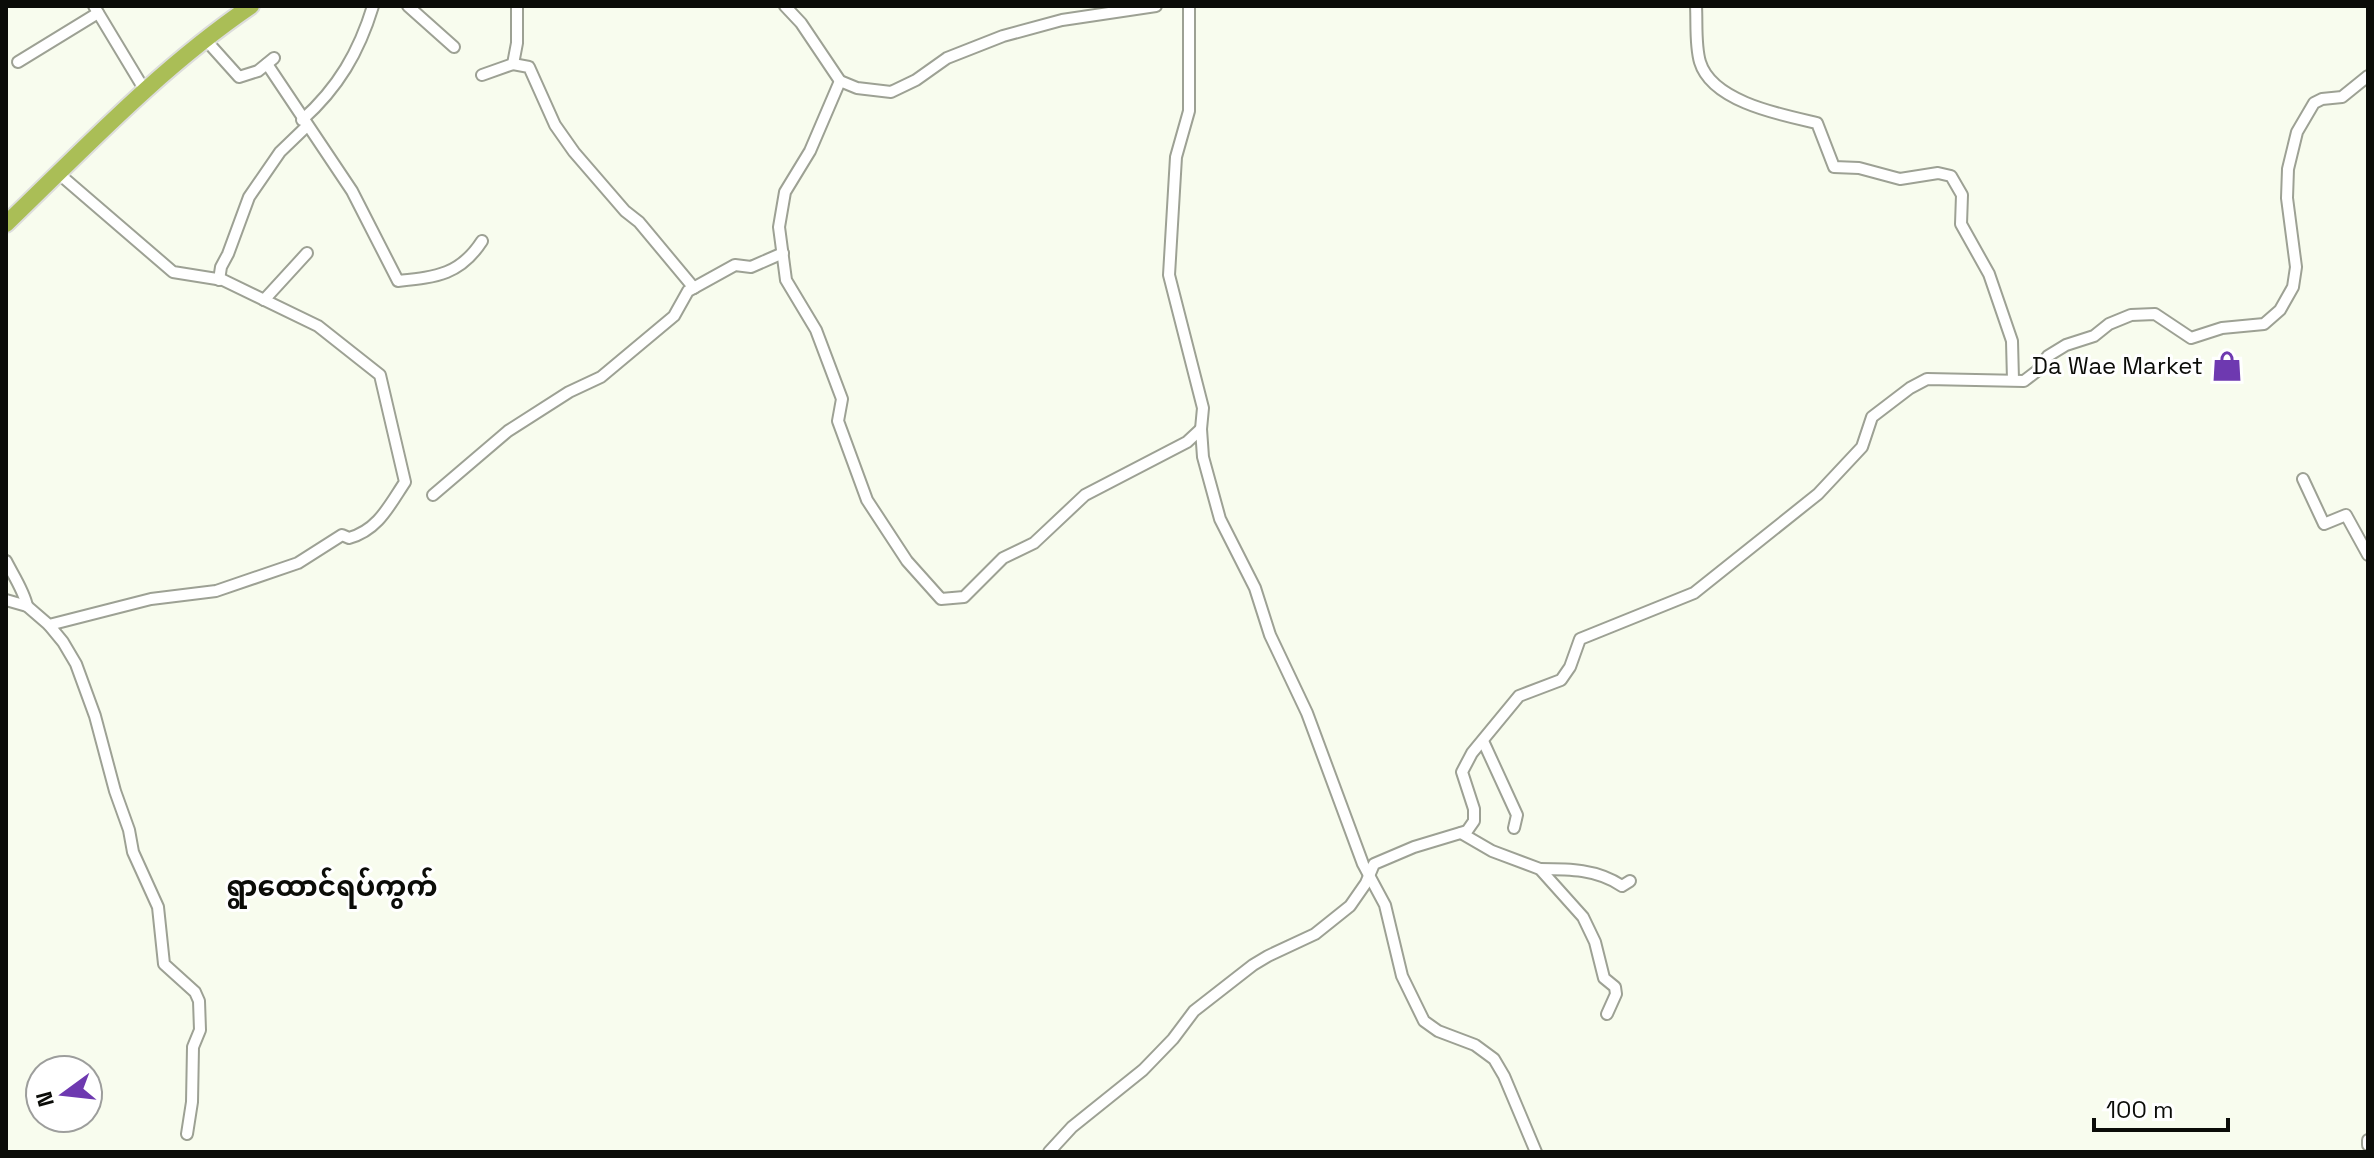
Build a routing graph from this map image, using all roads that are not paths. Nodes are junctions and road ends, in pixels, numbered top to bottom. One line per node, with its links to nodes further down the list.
1 (251, 6): 10 (highway)
2 (373, 6): 18 (street)
3 (408, 6): 11 (street)
4 (517, 6): 13 (street)
5 (785, 6): 16 (street)
6 (1156, 6): 16 (street)
7 (1189, 6): 29 (street)
8 (1696, 6): 28 (street)
9 (96, 10): 12 (street); 17 (street)
10 (204, 38): 17 (highway); 18 (street)
11 (454, 47)
12 (18, 62)
13 (513, 64): 14 (street); 26 (street)
14 (482, 75)
15 (2368, 76): 28 (street)
16 (840, 81): 24 (street)
17 (144, 89): 19 (highway)
18 (304, 123): 22 (street); 25 (street)
19 (58, 173): 20 (highway); 25 (street)
20 (13, 207): 21 (highway)
21 (6, 224)
22 (482, 241)
23 (307, 253): 27 (street)
24 (783, 253): 26 (street); 29 (street)
25 (219, 280): 27 (street)
26 (694, 288): 31 (street)
27 (264, 300): 36 (street)
28 (2013, 380): 37 (street)
29 (1201, 429): 41 (street)
30 (2303, 479): 32 (street)
31 (433, 495)
32 (2368, 555)
33 (6, 561): 35 (street)
34 (6, 600): 35 (street)
35 (27, 606): 36 (street)
36 (49, 625): 44 (street)
37 (1483, 741): 38 (street); 39 (street)
38 (1514, 828)
39 (1461, 833): 40 (street); 41 (street)
40 (1540, 869): 42 (street); 43 (street)
41 (1370, 876): 45 (street); 46 (street)
42 (1630, 881)
43 (1607, 1014)
44 (187, 1134)
45 (1049, 1152)
46 (1536, 1152)

